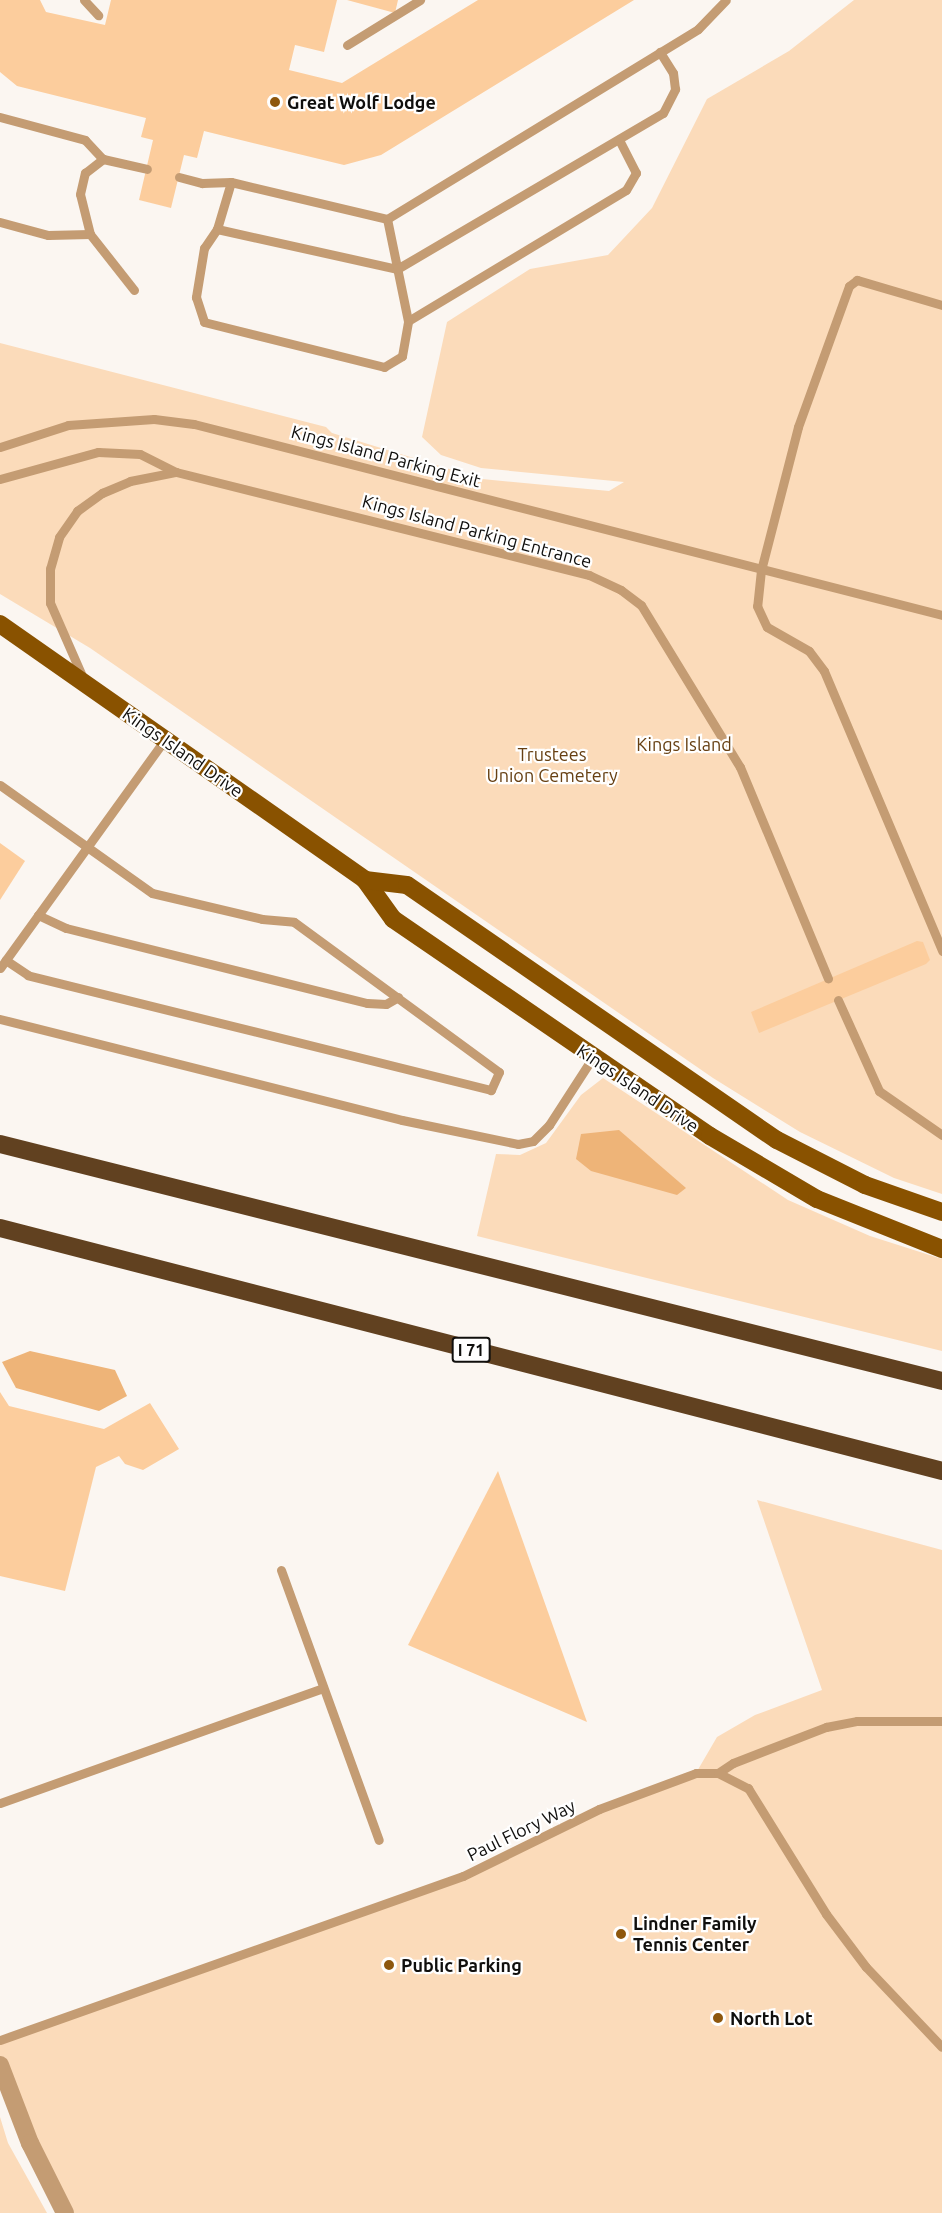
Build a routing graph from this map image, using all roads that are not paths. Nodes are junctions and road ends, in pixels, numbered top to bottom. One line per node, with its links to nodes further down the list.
1 (84, 0): 4 (lane)
2 (420, 0): 5 (lane)
3 (726, 0): 6 (lane)
4 (98, 15)
5 (348, 45)
6 (660, 52): 8 (lane); 13 (lane)
7 (0, 117): 9 (lane)
8 (620, 141): 17 (lane); 20 (lane)
9 (103, 159): 10 (lane); 16 (lane)
10 (147, 169)
11 (179, 177): 12 (lane)
12 (231, 182): 13 (lane); 15 (lane)
13 (387, 219): 17 (lane)
14 (0, 222): 16 (lane)
15 (218, 229): 17 (lane); 20 (lane)
16 (90, 234): 18 (lane)
17 (397, 269): 20 (lane)
18 (134, 290)
19 (942, 305): 24 (lane)
20 (408, 321)
21 (0, 447): 24 (lane, Kings Island Parking Exit)
22 (176, 472): 23 (lane, Kings Island Parking Entrance); 27 (lane); 35 (lane, Kings Island Parking Entrance)
23 (0, 479)
24 (761, 570): 25 (lane, Kings Island Parking Exit); 33 (lane)
25 (942, 615)
26 (0, 624): 27 (main road, Kings Island Drive)
27 (85, 683): 28 (main road, Kings Island Drive)
28 (165, 739): 30 (lane); 31 (main road, Kings Island Drive)
29 (0, 785): 30 (lane)
30 (88, 847): 32 (lane); 36 (lane)
31 (365, 880): 39 (main road, Kings Island Drive); 42 (main road, Kings Island Drive)
32 (38, 915): 34 (lane); 36 (lane)
33 (942, 951)
34 (3, 964): 36 (lane)
35 (828, 978)
36 (398, 998)
37 (838, 1000): 40 (lane)
38 (0, 1019): 39 (lane)
39 (592, 1057): 44 (main road, Kings Island Drive)
40 (942, 1135)
41 (0, 1144): 45 (highway)
42 (942, 1212)
43 (0, 1228): 46 (highway, I 71)
44 (942, 1249)
45 (942, 1381)
46 (942, 1471)
47 (281, 1570): 48 (lane)
48 (323, 1688): 51 (lane); 52 (lane)
49 (942, 1721): 50 (lane)
50 (718, 1773): 53 (lane, Paul Flory Way); 54 (lane)
51 (0, 1803)
52 (379, 1840)
53 (0, 2040)
54 (942, 2047)
55 (0, 2065): 56 (street)
56 (64, 2213)

